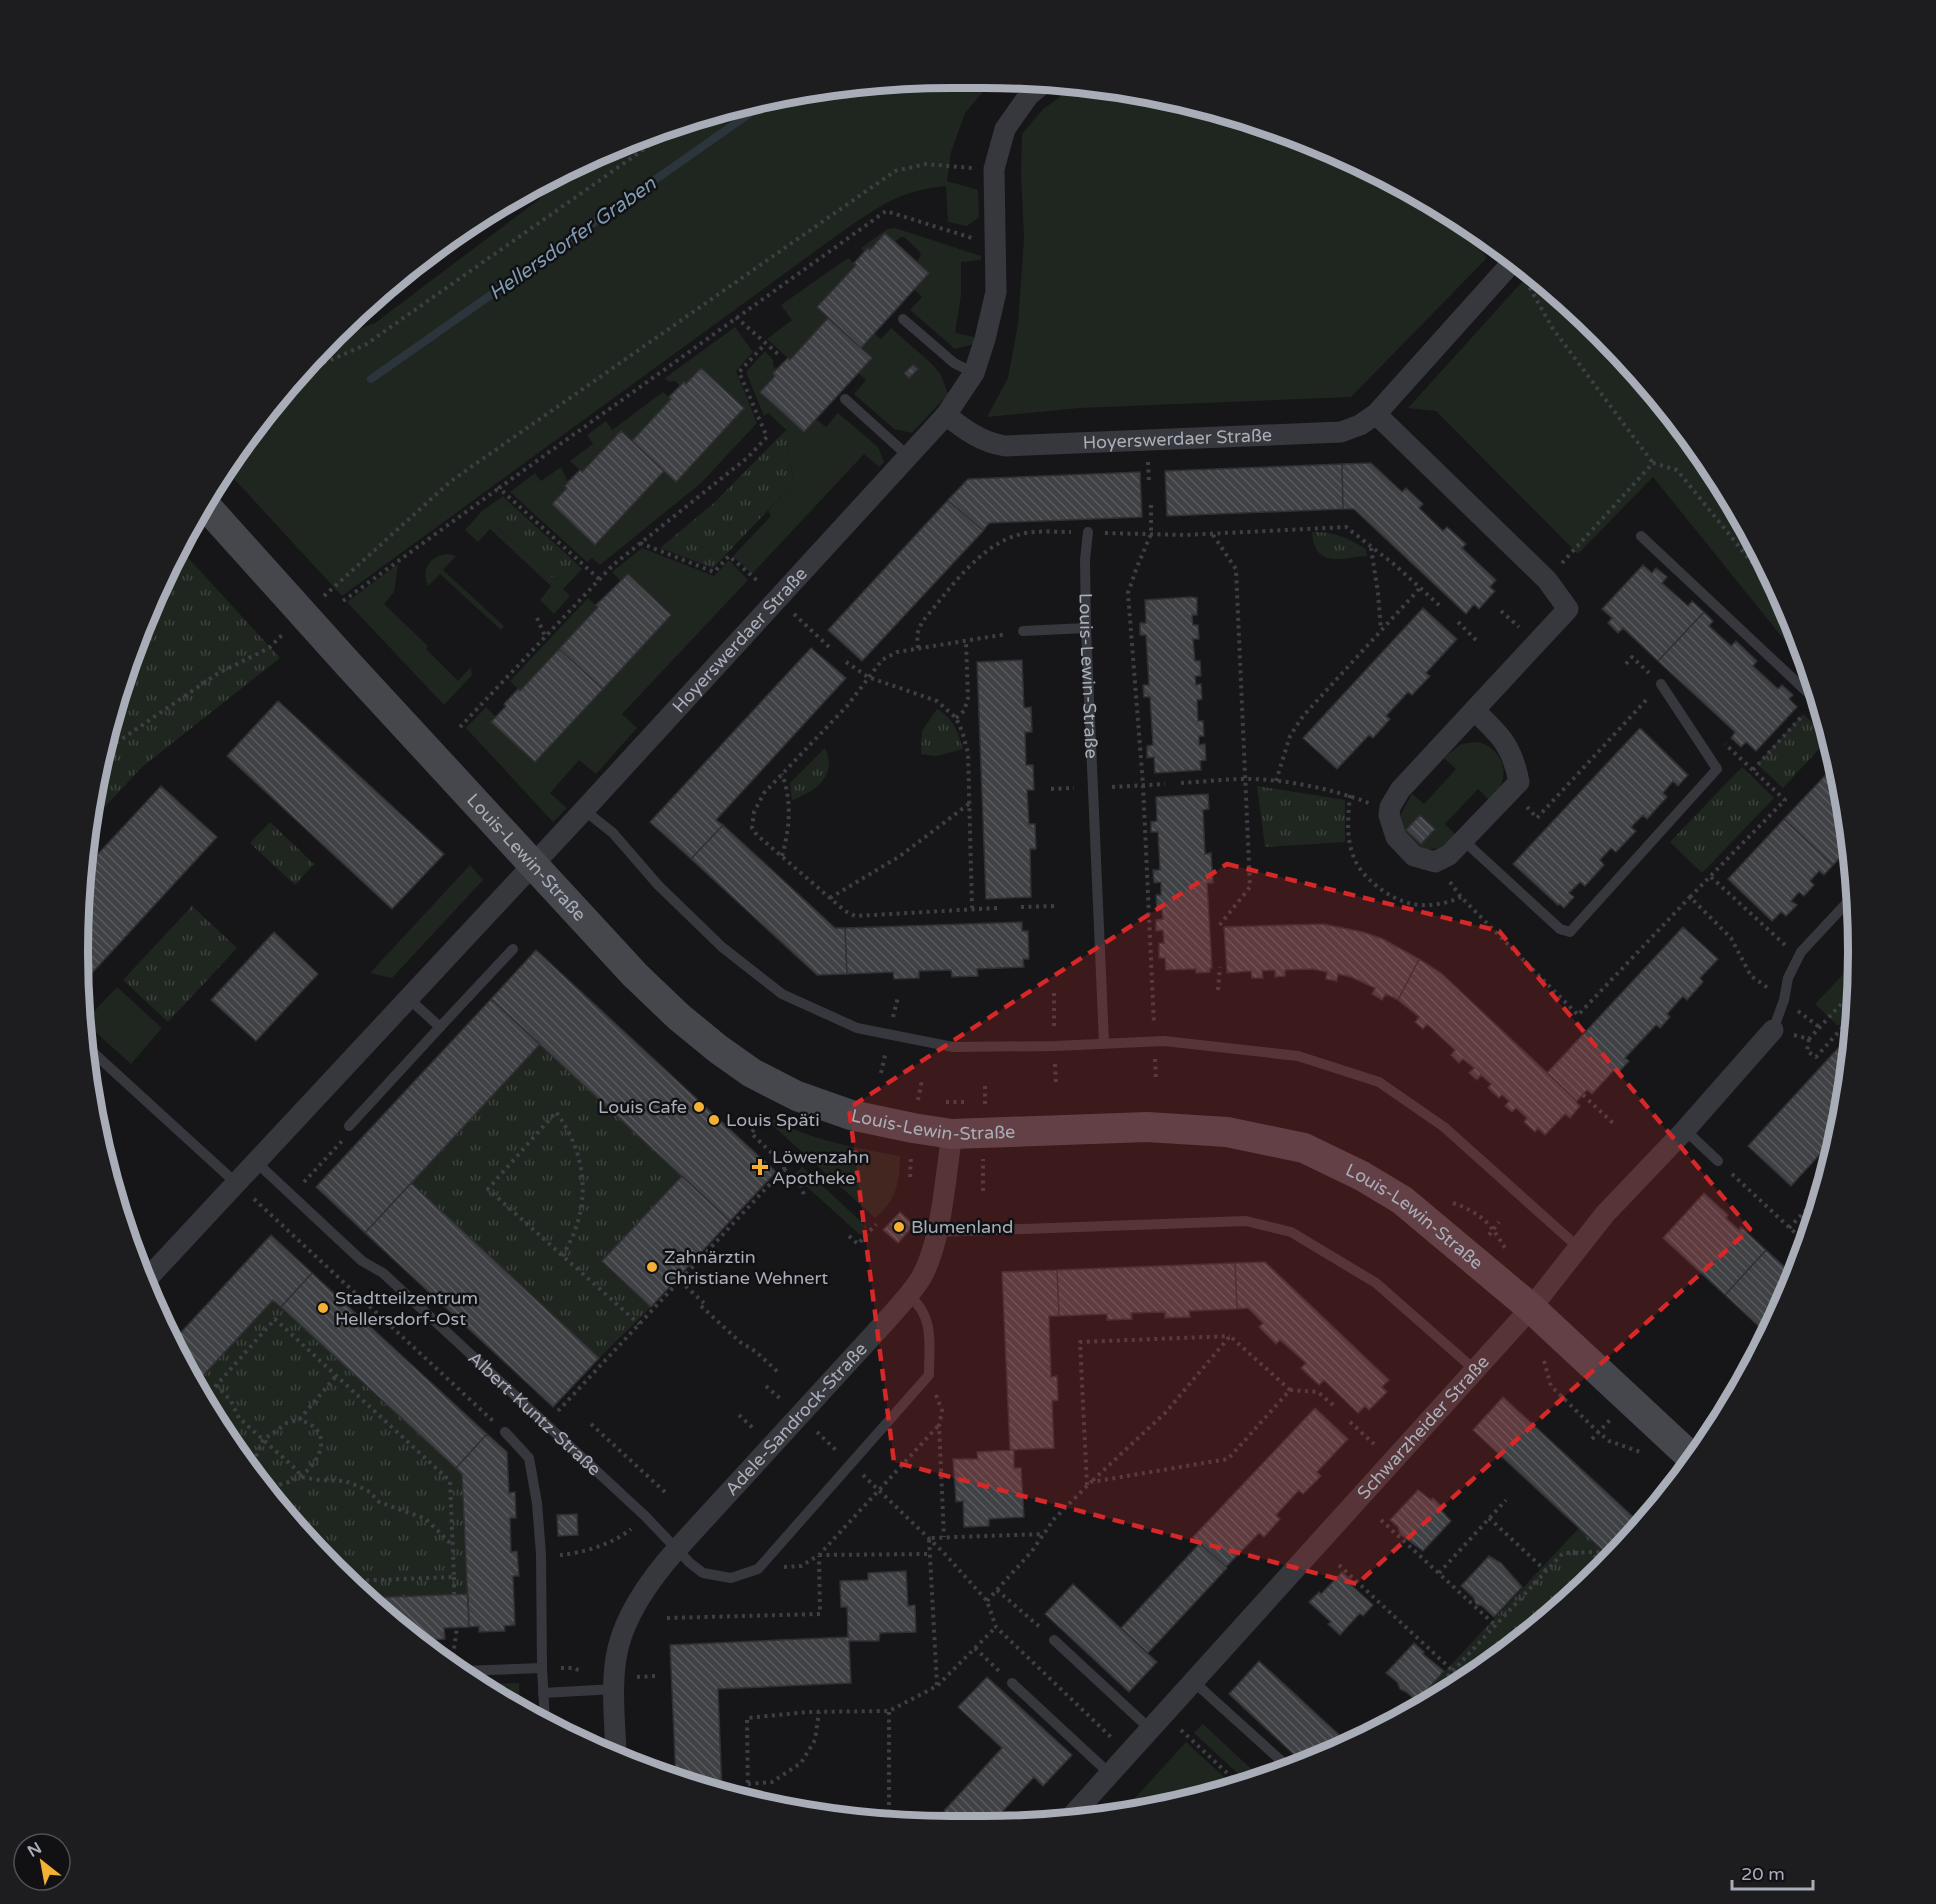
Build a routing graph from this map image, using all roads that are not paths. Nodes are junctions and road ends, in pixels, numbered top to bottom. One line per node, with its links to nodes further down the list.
1 (1035, 90): 4 (street, Hoyerswerdaer Straße)
2 (1510, 267): 6 (street, Hoyerswerdaer Straße)
3 (903, 319): 4 (lane)
4 (974, 373): 7 (street, Hoyerswerdaer Straße)
5 (845, 399): 8 (lane)
6 (1376, 414): 7 (street, Hoyerswerdaer Straße); 16 (street)
7 (946, 415): 8 (street, Hoyerswerdaer Straße)
8 (908, 456): 17 (street, Hoyerswerdaer Straße)
9 (210, 510): 19 (street, Louis-Lewin-Straße)
10 (1088, 532): 12 (lane, Louis-Lewin-Straße)
11 (1641, 536): 15 (lane)
12 (1086, 628): 13 (lane); 25 (lane, Louis-Lewin-Straße)
13 (1023, 631)
14 (1661, 684): 18 (lane)
15 (1807, 692)
16 (1474, 710): 18 (street); 18 (street)
17 (584, 810): 19 (street, Hoyerswerdaer Straße); 25 (lane)
18 (1463, 840)
19 (532, 864): 22 (street); 29 (street, Louis-Lewin-Straße)
20 (1846, 903): 24 (lane)
21 (513, 949): 23 (lane)
22 (408, 998): 23 (lane); 31 (street)
23 (440, 1027): 27 (lane)
24 (1773, 1030): 28 (street, Schwarzheider Straße)
25 (1104, 1043): 34 (lane)
26 (95, 1054): 32 (lane)
27 (349, 1126)
28 (1684, 1130): 30 (lane); 34 (street, Schwarzheider Straße)
29 (952, 1134): 33 (street, Adele-Sandrock-Straße); 37 (street, Louis-Lewin-Straße)
30 (1718, 1161)
31 (256, 1162): 32 (street); 41 (lane, Albert-Kuntz-Straße)
32 (236, 1183): 35 (street)
33 (937, 1232): 36 (street, Adele-Sandrock-Straße); 38 (lane)
34 (1579, 1248): 37 (street, Schwarzheider Straße)
35 (151, 1274)
36 (909, 1296): 41 (street, Adele-Sandrock-Straße); 41 (lane, Albert-Kuntz-Straße)
37 (1531, 1308): 38 (street, Schwarzheider Straße); 40 (street, Louis-Lewin-Straße)
38 (1474, 1370): 46 (street, Schwarzheider Straße)
39 (505, 1432): 43 (lane)
40 (1687, 1453)
41 (677, 1549): 47 (street, Adele-Sandrock-Straße)
42 (1054, 1640): 50 (lane)
43 (542, 1668): 44 (lane); 48 (lane)
44 (473, 1671)
45 (1008, 1679): 53 (lane)
46 (1194, 1682): 50 (street, Schwarzheider Straße); 52 (lane)
47 (615, 1689): 48 (lane); 51 (street, Adele-Sandrock-Straße)
48 (543, 1693): 49 (lane)
49 (544, 1713)
50 (1151, 1730): 53 (street, Schwarzheider Straße)
51 (616, 1747)
52 (1283, 1762)
53 (1110, 1774): 54 (street, Schwarzheider Straße)
54 (1078, 1810)

